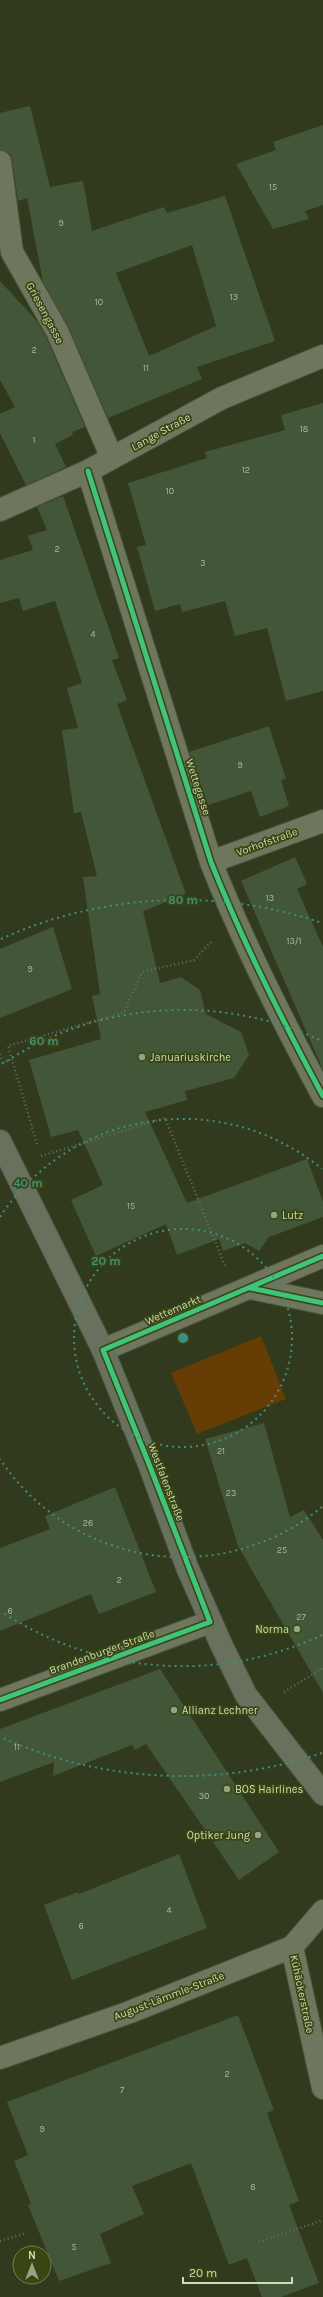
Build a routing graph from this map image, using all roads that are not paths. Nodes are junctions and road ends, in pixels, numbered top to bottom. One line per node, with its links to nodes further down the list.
1 (0, 162): 3 (street, Griesengasse)
2 (323, 356): 3 (street, Lange Straße)
3 (112, 458): 4 (street, Lange Straße)
4 (88, 471): 5 (street, Lange Straße); 7 (street, Wettegasse)
5 (0, 510)
6 (323, 821): 7 (street, Vorhofstraße)
7 (211, 862): 8 (street, Wettegasse)
8 (323, 1096)
9 (0, 1141): 13 (main road, Westfalenstraße)
10 (323, 1256): 11 (street, Wettemarkt)
11 (243, 1291): 12 (street); 13 (street, Wettemarkt)
12 (323, 1303)
13 (103, 1350): 14 (main road, Westfalenstraße)
14 (210, 1622): 15 (street, Brandenburger Straße); 16 (main road, Westfalenstraße)
15 (0, 1700)
16 (323, 1794)
17 (323, 1911): 18 (street, August-Lämmle-Straße)
18 (292, 1947): 19 (street, August-Lämmle-Straße); 20 (street, Kühäckerstraße)
19 (0, 2058)
20 (323, 2088)

